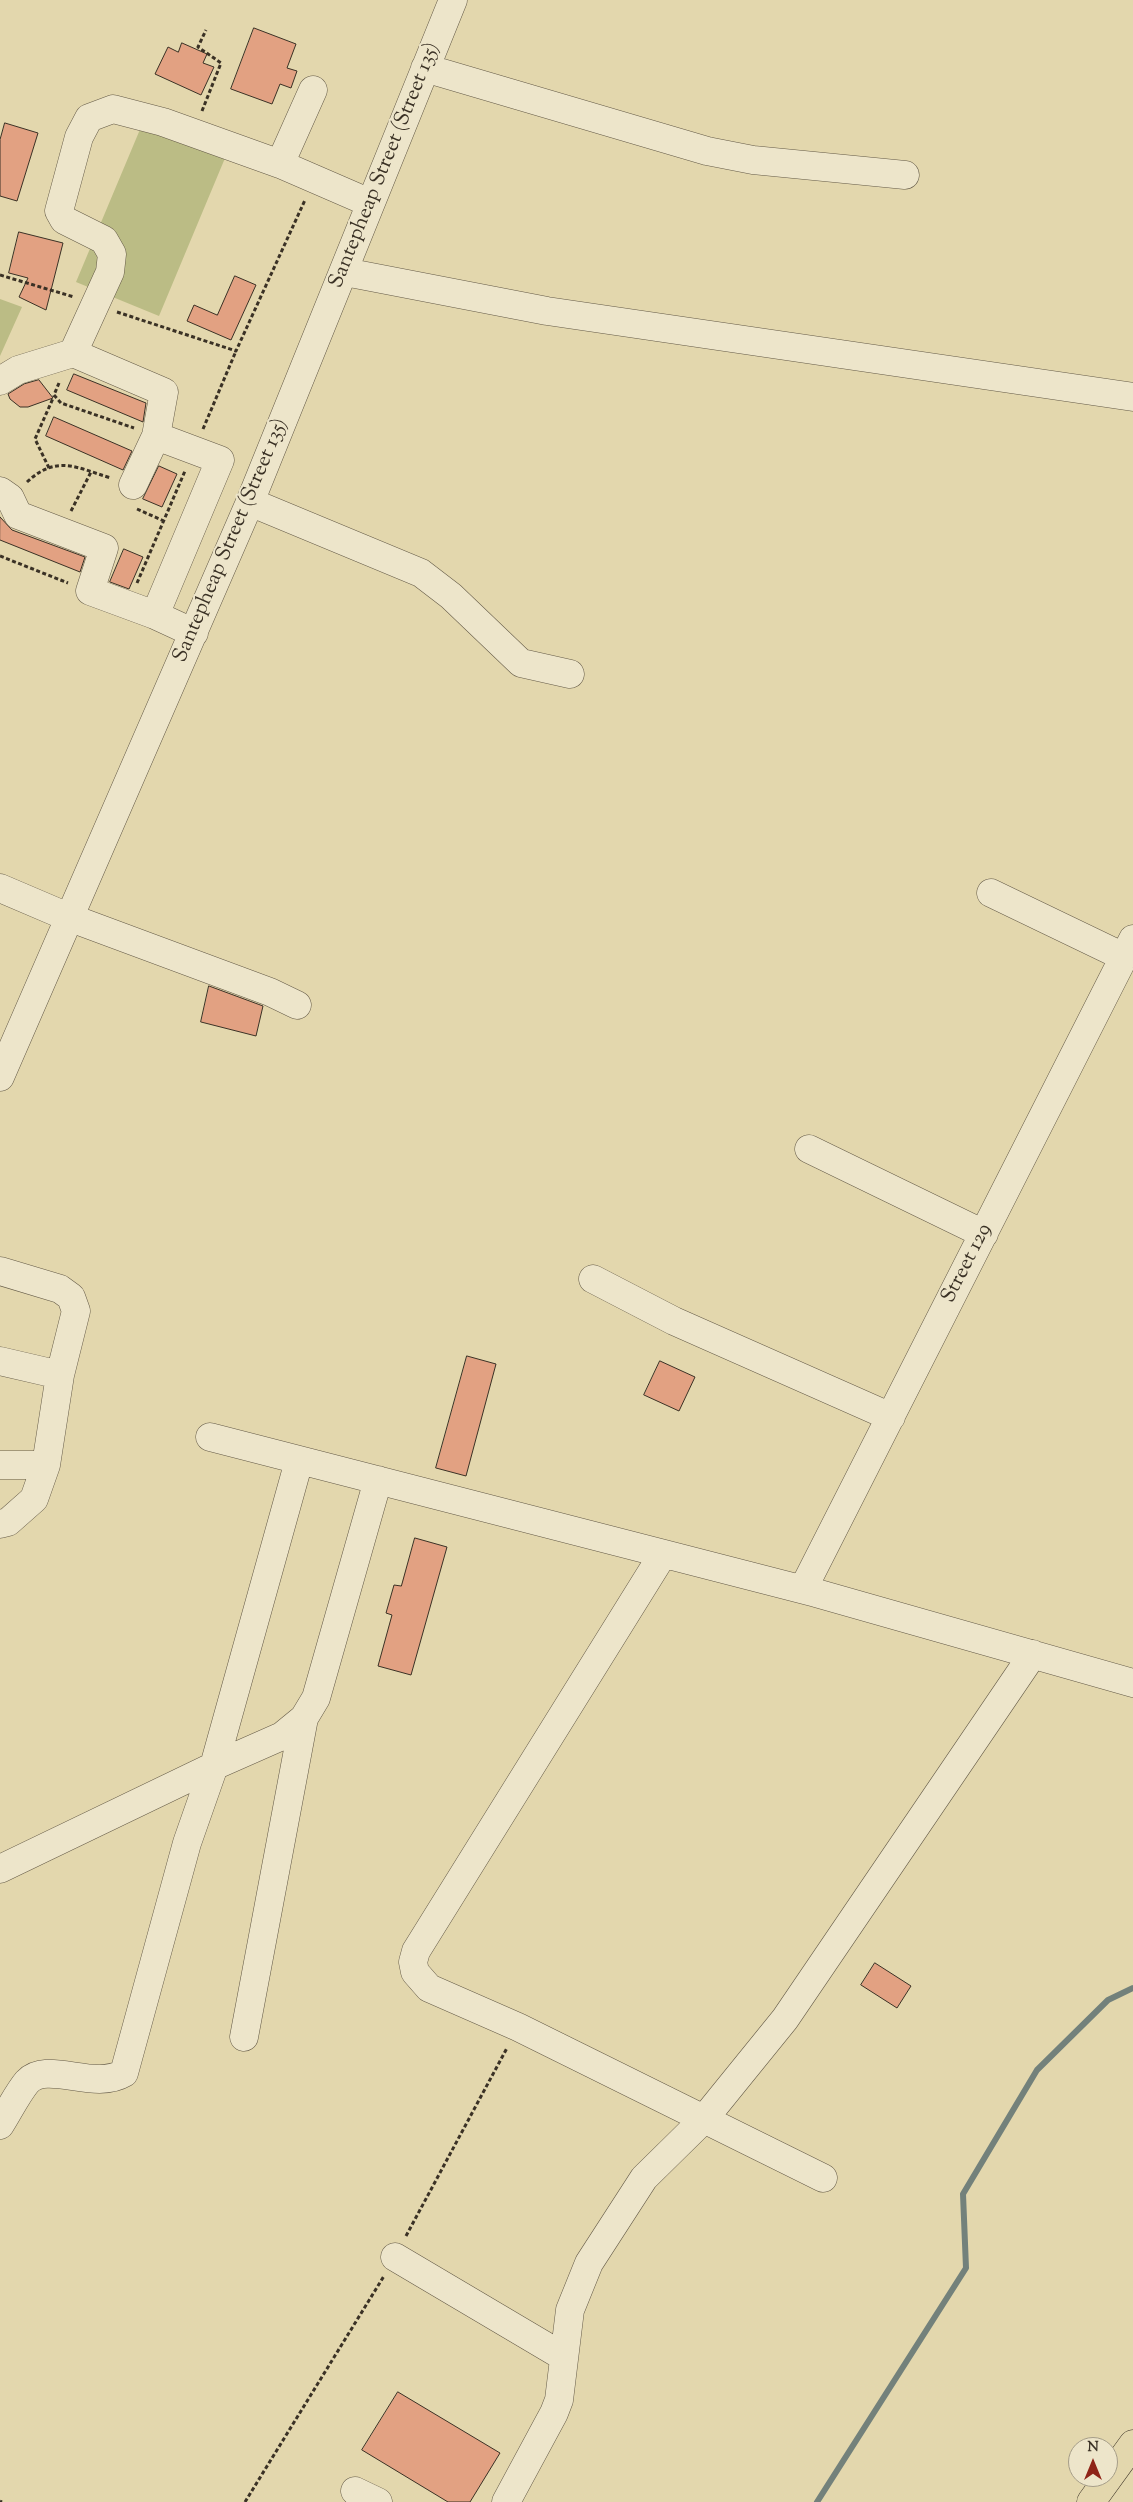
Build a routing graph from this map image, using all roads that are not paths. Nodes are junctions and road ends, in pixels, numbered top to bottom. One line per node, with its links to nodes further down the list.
1 (453, 0): 2 (street, Santepheap Street (Street 135))
2 (425, 68): 5 (street); 6 (street, Santepheap Street (Street 135))
3 (313, 90): 4 (street)
4 (280, 164): 6 (street); 8 (street)
5 (905, 175)
6 (370, 203): 7 (street, Santepheap Street (Street 135))
7 (344, 272): 10 (street); 14 (street, Santepheap Street (Street 135))
8 (73, 353): 9 (street); 11 (street)
9 (0, 381)
10 (1133, 397)
11 (156, 436): 12 (street); 15 (street)
12 (133, 485)
13 (5, 494): 15 (street)
14 (250, 502): 16 (street, Santepheap Street (Street 135)); 17 (street)
15 (155, 616): 16 (street)
16 (194, 633): 20 (street, Santepheap Street (Street 135))
17 (570, 674)
18 (0, 888): 20 (street)
19 (991, 893): 21 (street)
20 (68, 917): 22 (street); 23 (street, Santepheap Street (Street 135))
21 (1128, 948): 25 (street, Street 129)
22 (297, 1005)
23 (0, 1077)
24 (809, 1149): 25 (street)
25 (984, 1234): 30 (street, Street 129)
26 (2, 1275): 29 (street)
27 (593, 1278): 30 (street)
28 (0, 1360): 29 (street)
29 (60, 1375): 34 (street)
30 (891, 1417): 38 (street, Street 129)
31 (210, 1437): 32 (street)
32 (299, 1461): 35 (street); 42 (street)
33 (0, 1465): 34 (street)
34 (46, 1465): 36 (street)
35 (378, 1480): 37 (street); 41 (street)
36 (0, 1524)
37 (662, 1554): 38 (street); 45 (street)
38 (803, 1589): 39 (street)
39 (1033, 1654): 40 (street); 45 (street)
40 (1133, 1683)
41 (304, 1718): 42 (street); 44 (street)
42 (214, 1766): 43 (street); 46 (street)
43 (0, 1869)
44 (244, 2037)
45 (704, 2119): 47 (street); 49 (street)
46 (0, 2125)
47 (823, 2178)
48 (395, 2257): 49 (street)
49 (564, 2357): 51 (street)
50 (1133, 2444): 52 (main road)
51 (506, 2502)
52 (1091, 2502)

